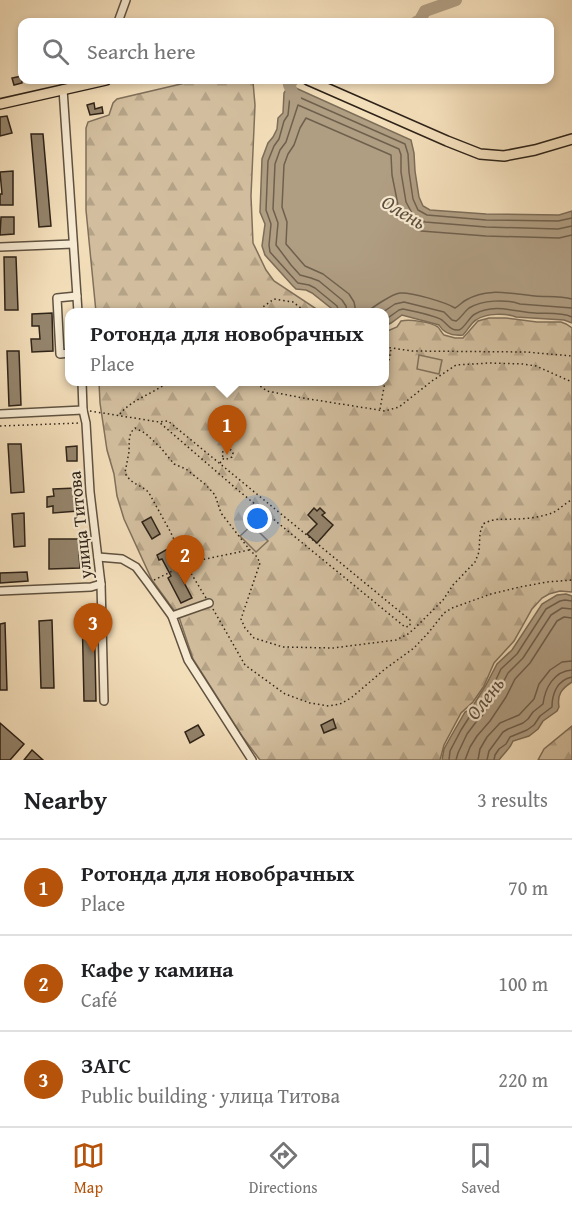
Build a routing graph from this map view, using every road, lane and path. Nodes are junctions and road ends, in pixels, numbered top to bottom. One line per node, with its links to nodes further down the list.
1 (126, 0): 2 (street)
2 (119, 18)
3 (85, 84): 5 (main road)
4 (317, 84): 7 (main road)
5 (63, 89): 6 (main road); 8 (street)
6 (0, 104)
7 (572, 139)
8 (73, 244): 9 (street); 10 (street)
9 (0, 247)
10 (77, 296): 11 (street); 15 (street)
11 (78, 308)
12 (262, 308): 13 (path)
13 (301, 308)
14 (391, 348): 16 (path); 17 (path)
15 (65, 353)
16 (572, 356)
17 (389, 359)
18 (572, 382): 24 (path)
19 (82, 386): 23 (street, улица Титова)
20 (162, 386): 26 (path)
21 (260, 386): 24 (path)
22 (384, 386): 24 (path)
23 (83, 410): 25 (street); 26 (path); 28 (street, улица Титова)
24 (380, 410)
25 (0, 414)
26 (119, 416): 27 (path)
27 (159, 422): 31 (path); 31 (path)
28 (86, 423): 29 (path); 34 (street, улица Титова)
29 (0, 426)
30 (224, 459): 31 (path)
31 (219, 464)
32 (572, 500): 33 (path)
33 (249, 549): 35 (path); 35 (path)
34 (98, 557): 37 (street); 38 (street, улица Титова)
35 (185, 564): 37 (path); 40 (path)
36 (572, 580): 40 (path)
37 (147, 583): 41 (street)
38 (101, 584): 39 (street); 42 (street, улица Титова)
39 (0, 591)
40 (209, 603): 41 (street)
41 (172, 616): 43 (street)
42 (104, 701)
43 (252, 760)

